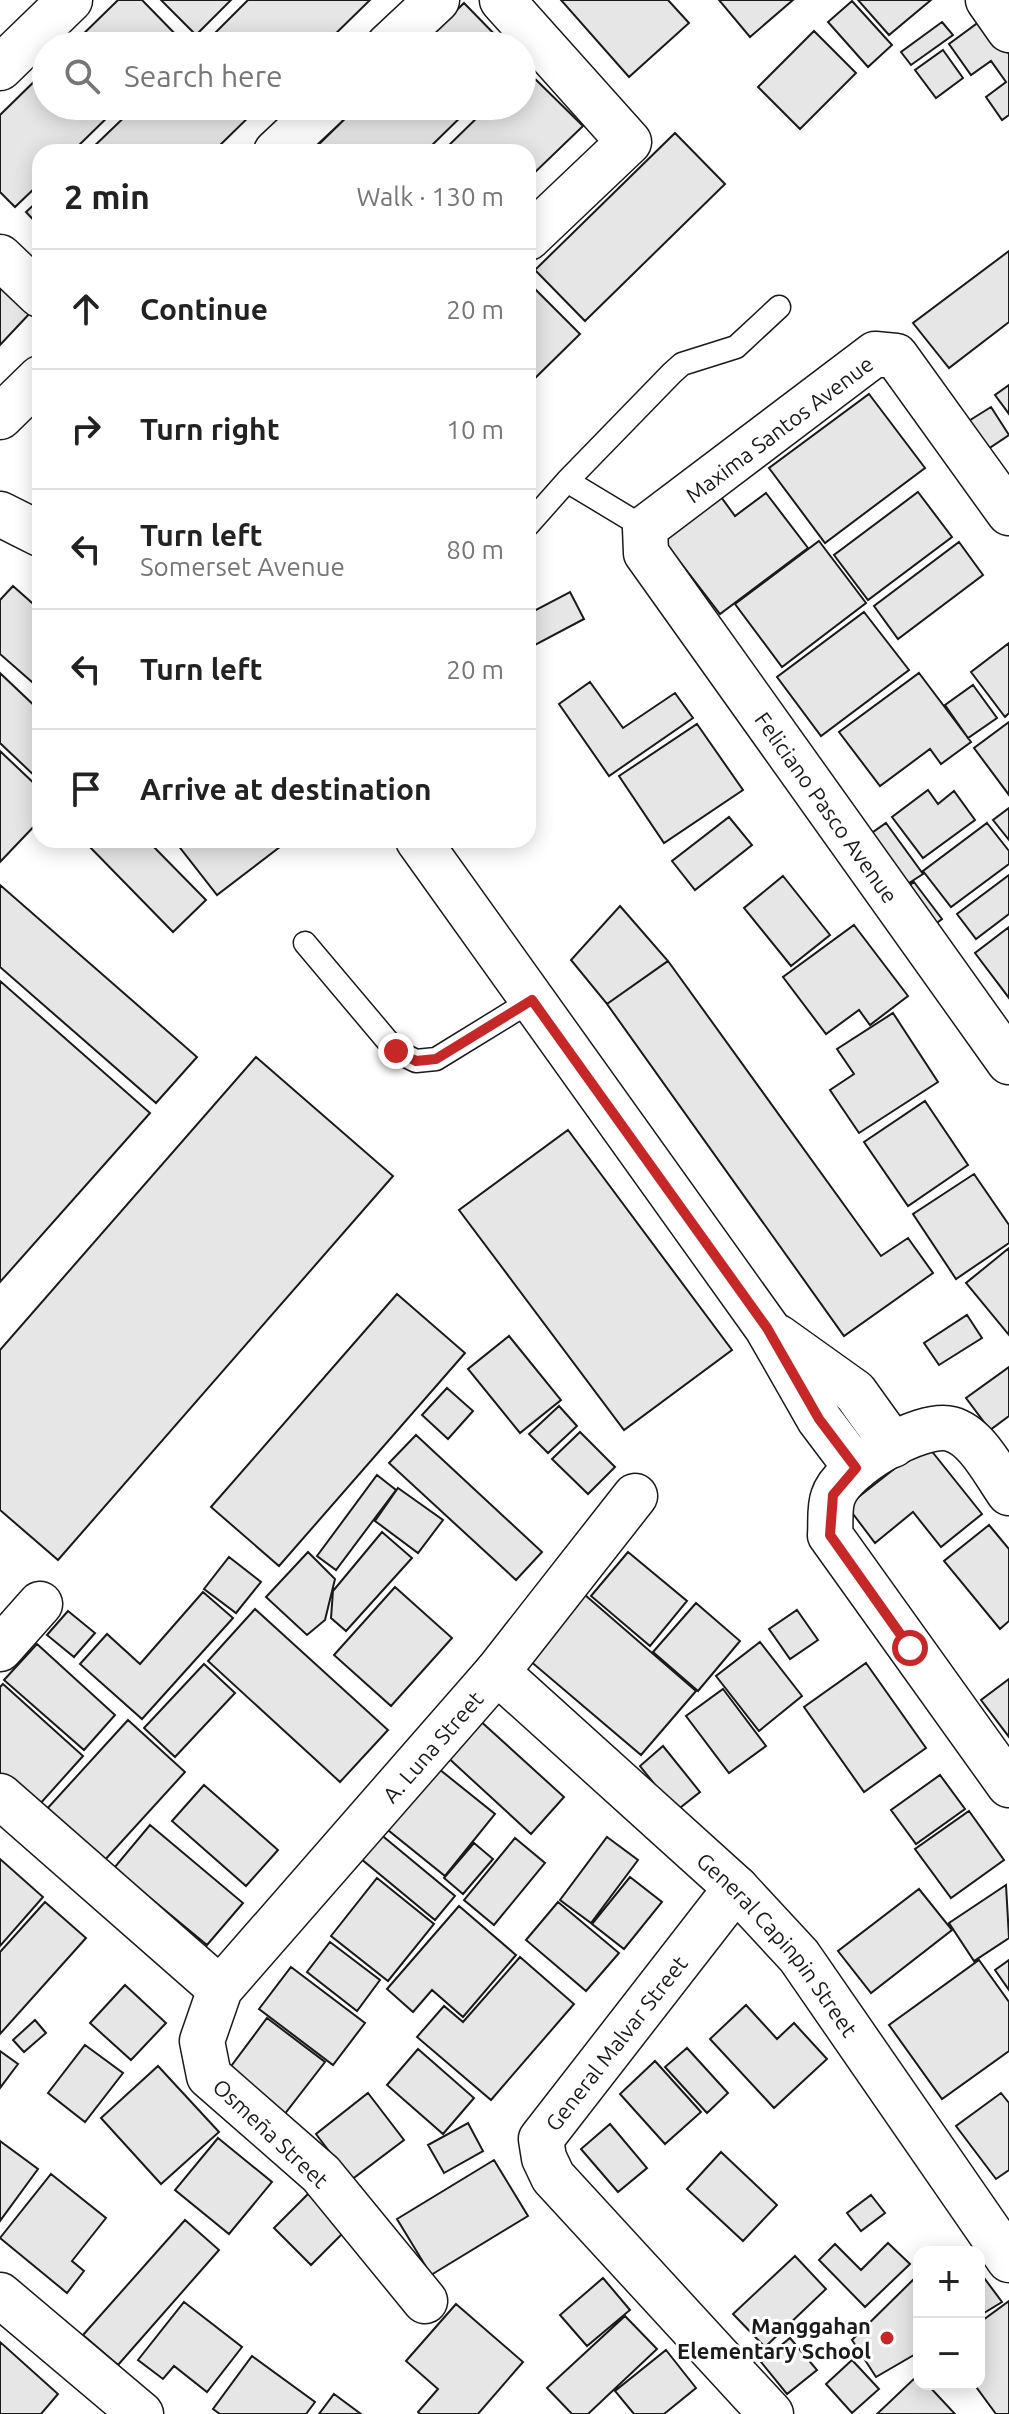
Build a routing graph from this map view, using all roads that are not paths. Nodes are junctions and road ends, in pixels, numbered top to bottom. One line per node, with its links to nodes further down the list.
1 (70, 0): 6 (street)
2 (437, 0): 7 (street)
3 (502, 0): 8 (street)
4 (988, 0): 5 (street)
5 (1009, 30)
6 (37, 32)
7 (403, 32)
8 (531, 32)
9 (32, 37): 11 (street)
10 (536, 38): 14 (street)
11 (0, 68)
12 (310, 120): 13 (street)
13 (285, 144)
14 (536, 230)
15 (0, 257): 16 (street)
16 (32, 287)
17 (779, 307): 20 (lane)
18 (32, 386): 19 (street)
19 (0, 417)
20 (567, 481): 23 (lane); 25 (lane)
21 (1009, 513): 25 (street, Maxima Santos Avenue)
22 (0, 514): 24 (street)
23 (536, 516)
24 (32, 530)
25 (645, 540): 29 (street, Feliciano Pasco Avenue)
26 (424, 848): 28 (street)
27 (305, 943): 28 (lane)
28 (532, 1000): 30 (street)
29 (1009, 1062)
30 (767, 1328): 31 (street); 32 (street)
31 (893, 1445): 32 (street); 33 (street)
32 (856, 1468): 38 (street)
33 (1009, 1493)
34 (635, 1496): 37 (street, A. Luna Street)
35 (40, 1604): 36 (street)
36 (0, 1649)
37 (497, 1672): 40 (street, General Capinpin Street); 41 (street, A. Luna Street)
38 (1009, 1785)
39 (0, 1796): 41 (street)
40 (736, 1888): 42 (street, General Capinpin Street); 46 (street, General Malvar Street)
41 (220, 1989): 44 (street, Osmeña Street)
42 (1009, 2260)
43 (0, 2295): 45 (street)
44 (425, 2301)
45 (141, 2414)
46 (771, 2414)

